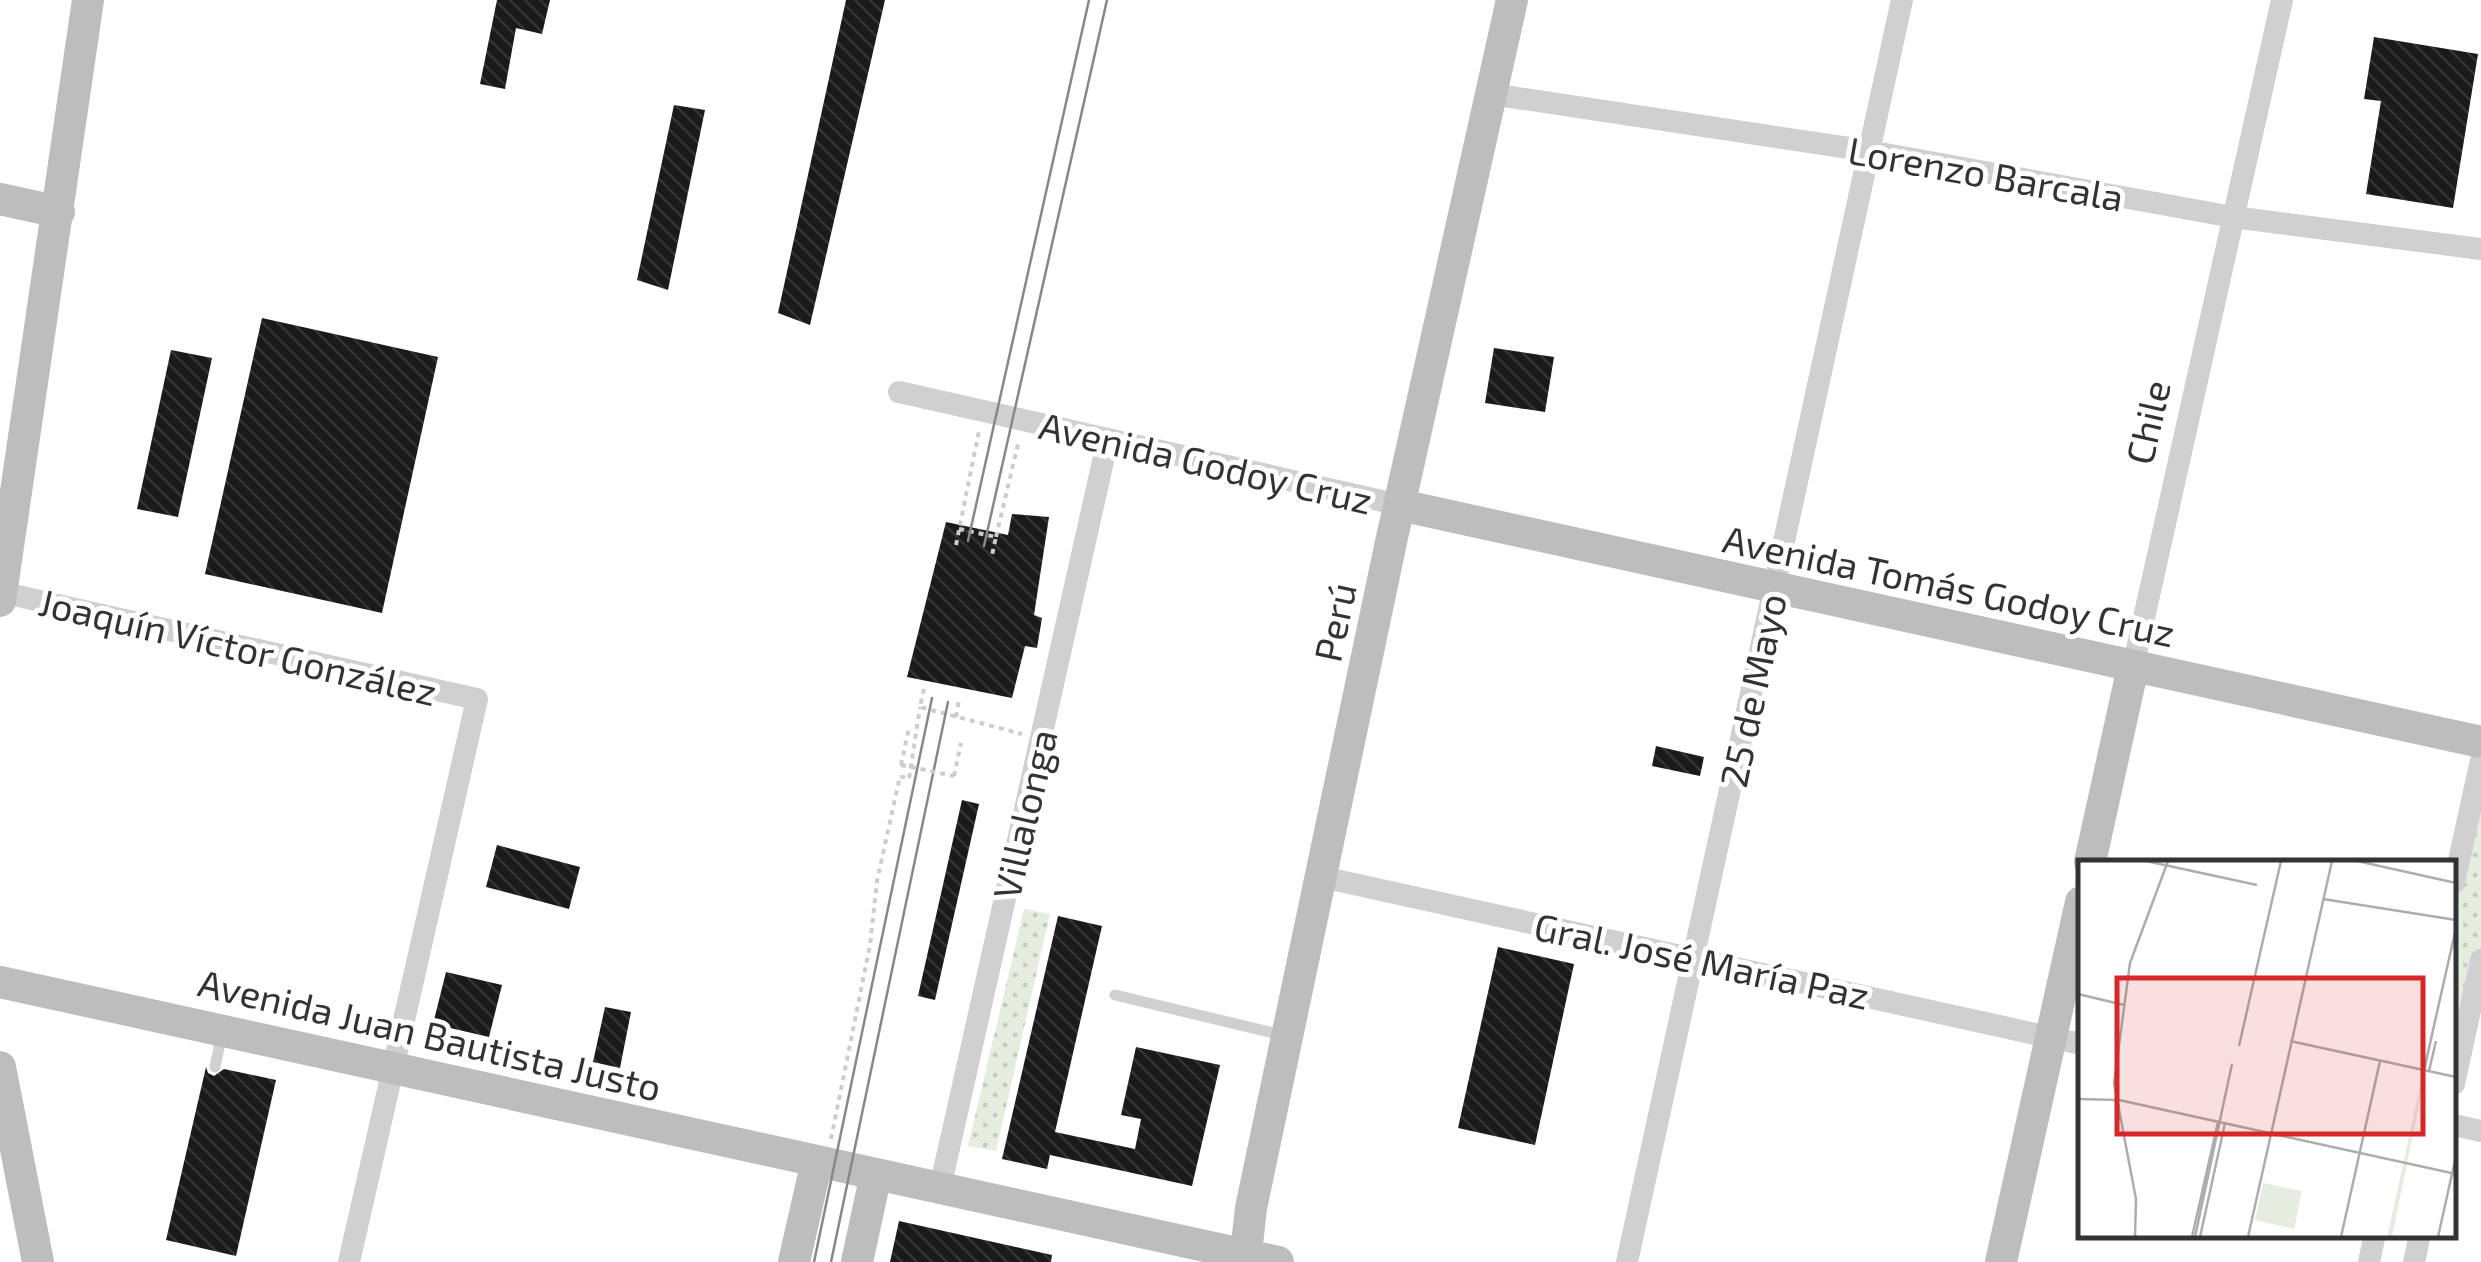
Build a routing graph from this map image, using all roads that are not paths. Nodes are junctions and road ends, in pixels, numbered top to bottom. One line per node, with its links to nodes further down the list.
1 (88, 0): 8 (main road)
2 (1512, 0): 5 (main road, Perú)
3 (1902, 0): 6 (street, 25 de Mayo)
4 (2282, 0): 9 (street, Chile)
5 (1491, 94): 6 (street, Lorenzo Barcala); 13 (main road, Perú)
6 (1870, 151): 9 (street, Lorenzo Barcala); 14 (street, 25 de Mayo)
7 (0, 199): 8 (main road)
8 (58, 212): 15 (main road)
9 (2233, 217): 10 (street, Lorenzo Barcala); 17 (street, Chile)
10 (2481, 249)
11 (900, 392): 12 (street, Avenida Godoy Cruz)
12 (1108, 439): 13 (street, Avenida Godoy Cruz); 39 (street, Villalonga)
13 (1400, 505): 14 (main road, Avenida Tomás Godoy Cruz); 22 (main road, Perú)
14 (1774, 589): 17 (main road, Avenida Tomás Godoy Cruz); 24 (street, 25 de Mayo)
15 (0, 593): 16 (main road); 33 (street, Joaquín Víctor González)
16 (0, 602)
17 (2133, 667): 18 (main road, Avenida Tomás Godoy Cruz); 20 (main road, Chile)
18 (2481, 742)
19 (2481, 760): 21 (street)
20 (2090, 860)
21 (2456, 874)
22 (1322, 877): 24 (street, Gral. José María Paz); 29 (main road, Perú)
23 (2078, 930): 30 (main road)
24 (1693, 958): 30 (street, Gral. José María Paz); 48 (street, 25 de Mayo)
25 (2481, 960): 34 (street)
26 (0, 982): 28 (main road, Avenida Juan Bautista Justo)
27 (1115, 996): 29 (lane)
28 (222, 1029): 31 (lane); 33 (main road, Avenida Juan Bautista Justo)
29 (1287, 1036): 42 (main road, Perú)
30 (2066, 1040): 49 (main road)
31 (216, 1067)
32 (0, 1068): 43 (main road)
33 (395, 1068): 37 (main road, Avenida Juan Bautista Justo); 44 (street)
34 (2456, 1075)
35 (2456, 1125): 36 (street)
36 (2481, 1131)
37 (829, 1164): 38 (main road, Avenida Juan Bautista Justo); 45 (main road)
38 (876, 1174): 39 (main road, Avenida Juan Bautista Justo); 46 (main road)
39 (940, 1188): 42 (main road, Avenida Juan Bautista Justo)
40 (2374, 1237): 50 (street)
41 (2419, 1237): 51 (street)
42 (1245, 1258): 47 (main road, Avenida Juan Bautista Justo)
43 (38, 1262)
44 (348, 1262)
45 (794, 1262)
46 (856, 1262)
47 (1278, 1262)
48 (1627, 1262)
49 (2001, 1262)
50 (2369, 1262)
51 (2414, 1262)

